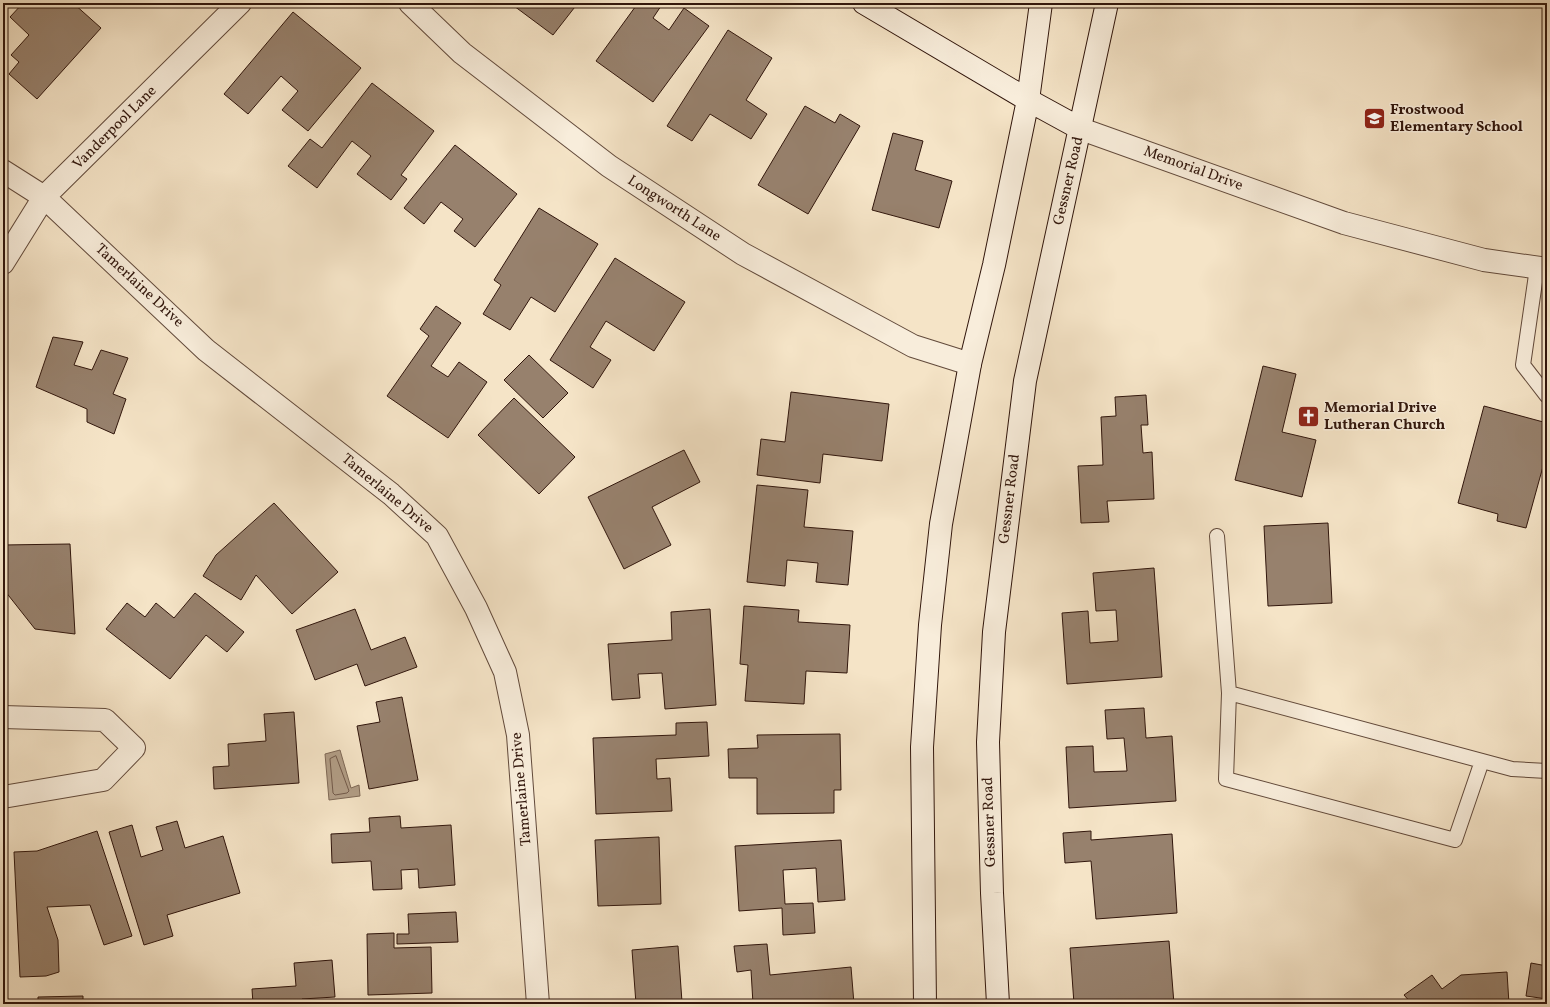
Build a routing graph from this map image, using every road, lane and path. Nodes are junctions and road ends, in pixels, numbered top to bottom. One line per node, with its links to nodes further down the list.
1 (240, 3): 9 (street, Vanderpool Lane)
2 (410, 3): 12 (street, Longworth Lane)
3 (864, 3): 6 (street, Memorial Drive)
4 (1041, 3): 6 (street)
5 (1107, 3): 7 (street, Gessner Road)
6 (1028, 100): 7 (street, Memorial Drive); 12 (street)
7 (1081, 129): 11 (street, Memorial Drive); 22 (street, Gessner Road)
8 (3, 171): 9 (street, Tamerlaine Drive)
9 (44, 197): 10 (street, Vanderpool Lane); 20 (street, Tamerlaine Drive)
10 (3, 263)
11 (1542, 268): 13 (lane)
12 (970, 364): 21 (street)
13 (1547, 396)
14 (1216, 536): 15 (lane)
15 (1229, 694): 17 (lane); 17 (lane)
16 (3, 716): 19 (street)
17 (1482, 761): 18 (lane)
18 (1547, 771)
19 (3, 797)
20 (538, 1004)
21 (925, 1004)
22 (998, 1004)

